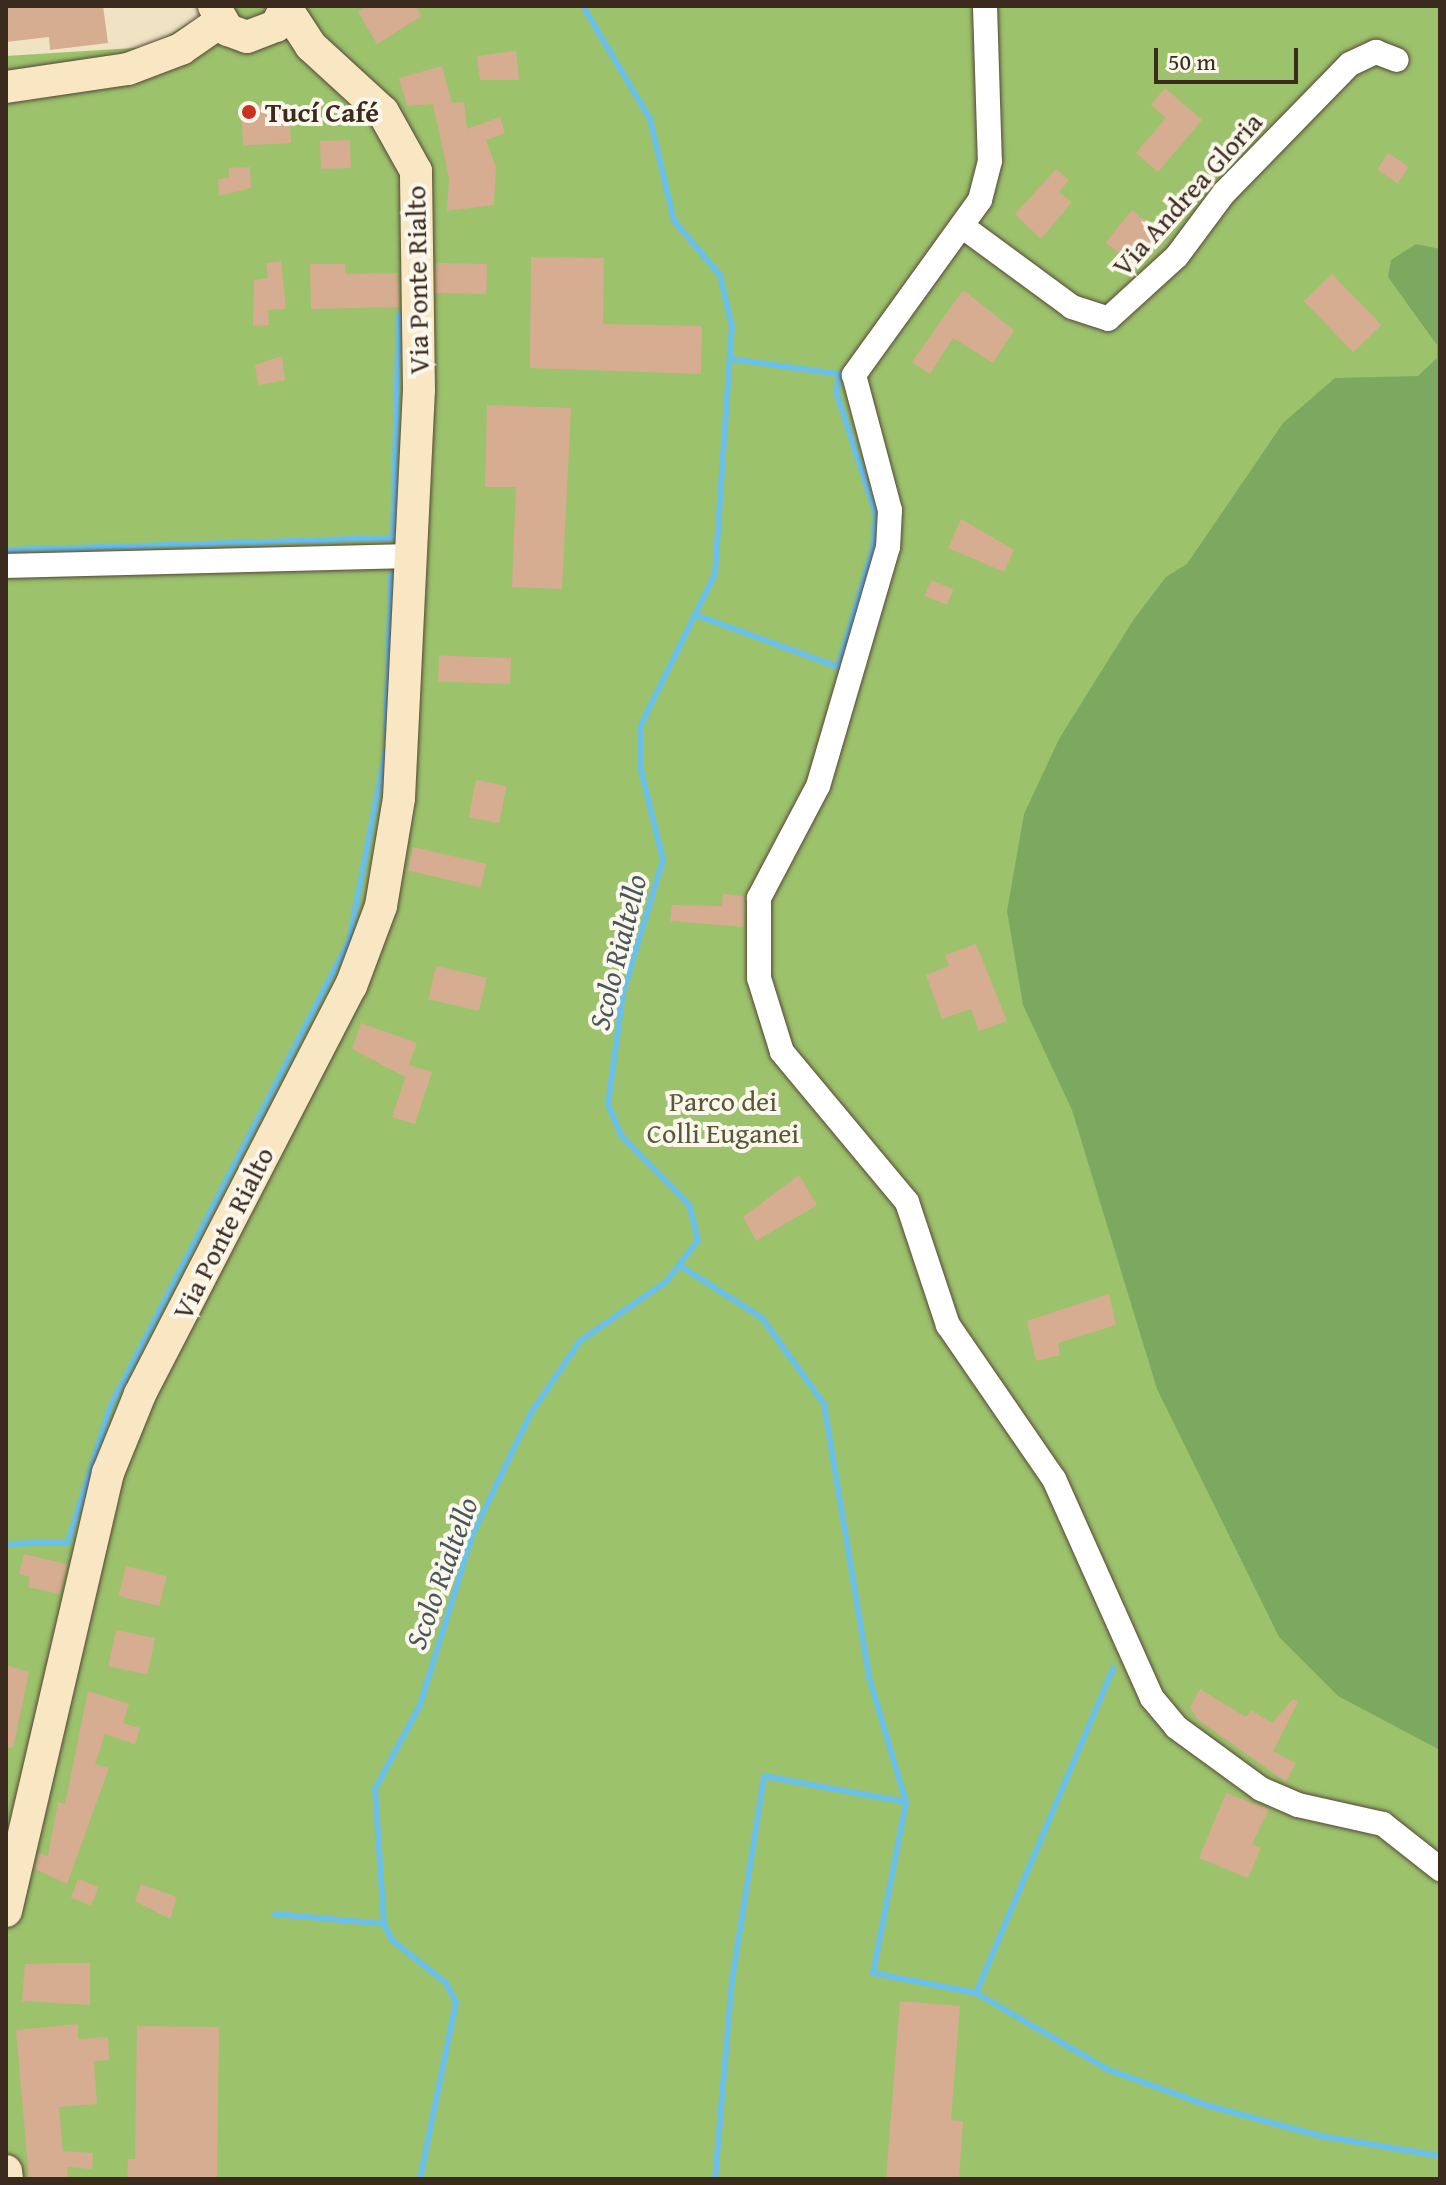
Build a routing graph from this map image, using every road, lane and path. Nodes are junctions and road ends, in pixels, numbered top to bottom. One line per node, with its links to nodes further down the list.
1 (985, 6): 6 (street)
2 (217, 14): 3 (main road, Via Ponte Rialto); 5 (main road)
3 (280, 16): 7 (main road, Via Ponte Rialto)
4 (1397, 60): 6 (street, Via Andrea Gloria)
5 (6, 87)
6 (966, 229): 9 (street)
7 (410, 556): 8 (street); 10 (main road, Via Ponte Rialto)
8 (6, 566)
9 (1440, 1869)
10 (6, 1911)
11 (6, 2171): 12 (main road)
12 (7, 2179)

